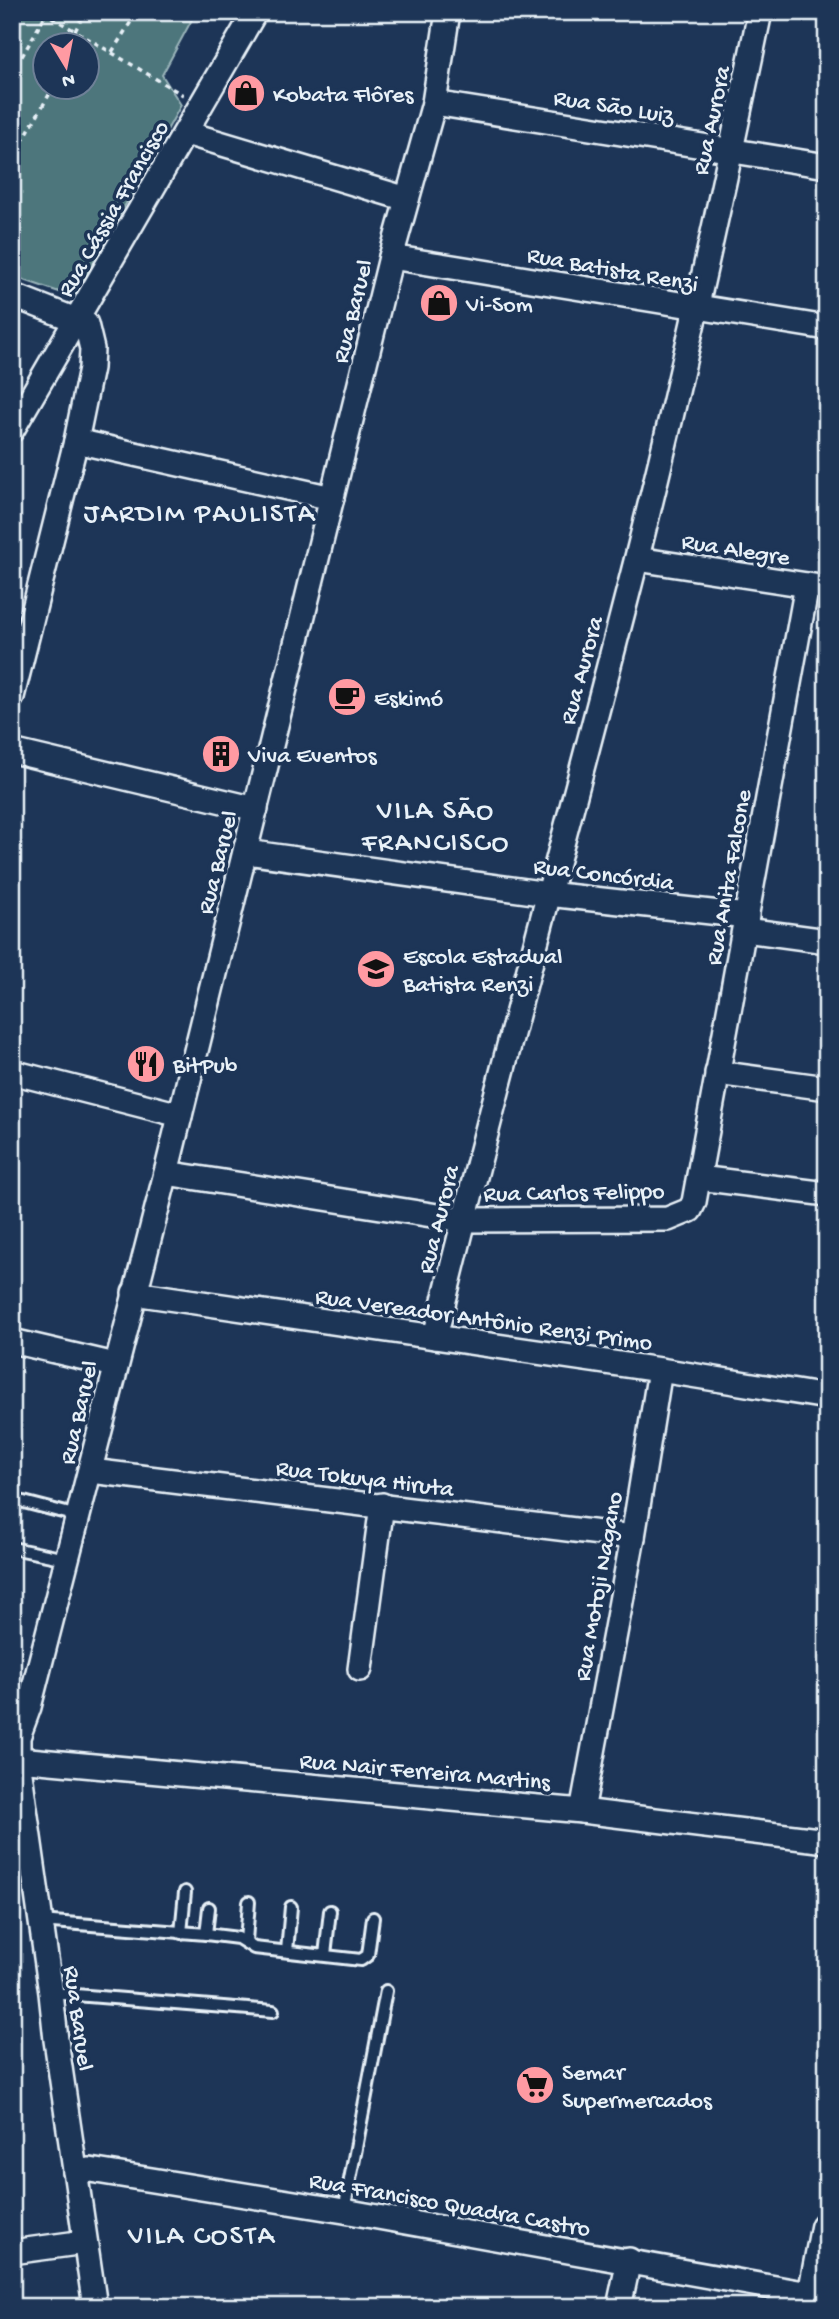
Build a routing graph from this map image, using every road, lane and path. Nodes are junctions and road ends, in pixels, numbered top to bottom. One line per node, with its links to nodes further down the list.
1 (85, 12): 7 (path)
2 (137, 12): 9 (path)
3 (255, 12): 13 (street, Rua Cássia Francisco)
4 (448, 12): 12 (street, Rua Baruel)
5 (760, 12): 15 (street, Rua Aurora)
6 (45, 13): 7 (path); 10 (path)
7 (75, 31)
8 (102, 47): 9 (path)
9 (112, 53): 13 (path)
10 (12, 74)
11 (45, 102): 16 (path)
12 (434, 103): 15 (street, Rua São Luiz); 18 (street, Rua Baruel)
13 (201, 106): 14 (street, Rua Cássia Francisco)
14 (186, 133): 18 (street); 22 (street, Rua Cássia Francisco)
15 (732, 151): 17 (street, Rua São Luiz); 21 (street, Rua Aurora)
16 (12, 159)
17 (827, 166)
18 (407, 199): 19 (street, Rua Baruel)
19 (391, 257): 21 (street, Rua Batista Renzi); 26 (street, Rua Baruel)
20 (12, 295): 22 (street)
21 (696, 309): 23 (street, Rua Batista Renzi); 27 (street, Rua Aurora)
22 (77, 320): 24 (street, Rua Cássia Francisco); 25 (street)
23 (827, 328)
24 (12, 430)
25 (76, 441): 26 (street); 29 (street)
26 (331, 498): 31 (street, Rua Baruel)
27 (637, 559): 28 (street, Rua Alegre); 33 (street, Rua Aurora)
28 (817, 587): 34 (street, Rua Anita Falcone)
29 (12, 697)
30 (12, 751): 31 (street)
31 (256, 809): 32 (street, Rua Baruel)
32 (246, 852): 33 (street, Rua Concórdia); 39 (street, Rua Baruel)
33 (548, 894): 34 (street, Rua Concórdia); 43 (street, Rua Aurora)
34 (746, 923): 35 (street, Rua Concórdia); 37 (street, Rua Anita Falcone)
35 (827, 941)
36 (12, 1072): 39 (street)
37 (718, 1073): 38 (street); 41 (street, Rua Anita Falcone)
38 (827, 1088)
39 (180, 1115): 40 (street, Rua Baruel)
40 (166, 1173): 43 (street); 44 (street, Rua Baruel)
41 (699, 1178): 42 (street, Rua Carlos Felippo); 43 (street, Rua Carlos Felippo)
42 (827, 1194)
43 (463, 1220): 45 (street, Rua Aurora)
44 (134, 1293): 45 (street, Rua Vereador Antônio Renzi Primo); 47 (street, Rua Baruel)
45 (435, 1337): 48 (street, Rua Vereador Antônio Renzi Primo)
46 (12, 1341): 47 (street)
47 (115, 1365): 50 (street, Rua Baruel)
48 (660, 1370): 49 (street, Rua Vereador Antônio Renzi Primo); 54 (street, Rua Motoji Nagano)
49 (827, 1398)
50 (91, 1471): 52 (street, Rua Tokuya Hiruta); 53 (street, Rua Baruel)
51 (12, 1500): 53 (lane)
52 (382, 1505): 54 (street, Rua Tokuya Hiruta); 57 (street)
53 (78, 1516): 56 (street, Rua Baruel)
54 (633, 1536): 59 (street, Rua Motoji Nagano)
55 (12, 1548): 56 (lane)
56 (66, 1559): 58 (street, Rua Baruel)
57 (360, 1669)
58 (16, 1744): 59 (street, Rua Nair Ferreira Martins); 67 (street, Rua Baruel)
59 (582, 1811): 60 (street, Rua Nair Ferreira Martins)
60 (827, 1841)
61 (185, 1892): 68 (lane)
62 (249, 1902): 70 (lane)
63 (291, 1907): 71 (lane)
64 (209, 1908): 69 (lane)
65 (330, 1912): 72 (lane)
66 (373, 1918): 72 (lane)
67 (40, 1921): 68 (lane); 74 (street, Rua Baruel)
68 (181, 1933): 69 (lane)
69 (206, 1934): 70 (lane)
70 (246, 1941): 71 (lane)
71 (287, 1951): 72 (lane)
72 (325, 1955)
73 (386, 1991): 77 (lane)
74 (51, 1993): 75 (lane); 76 (street, Rua Baruel)
75 (273, 2011)
76 (75, 2172): 77 (street, Rua Francisco Quadra Castro); 79 (street, Rua Baruel)
77 (344, 2211): 81 (street, Rua Francisco Quadra Castro)
78 (827, 2228): 82 (main road)
79 (85, 2242): 80 (street); 83 (street, Rua Baruel)
80 (12, 2252)
81 (629, 2260): 82 (street, Rua Francisco Quadra Castro); 84 (street)
82 (813, 2301)
83 (95, 2307)
84 (619, 2307)

